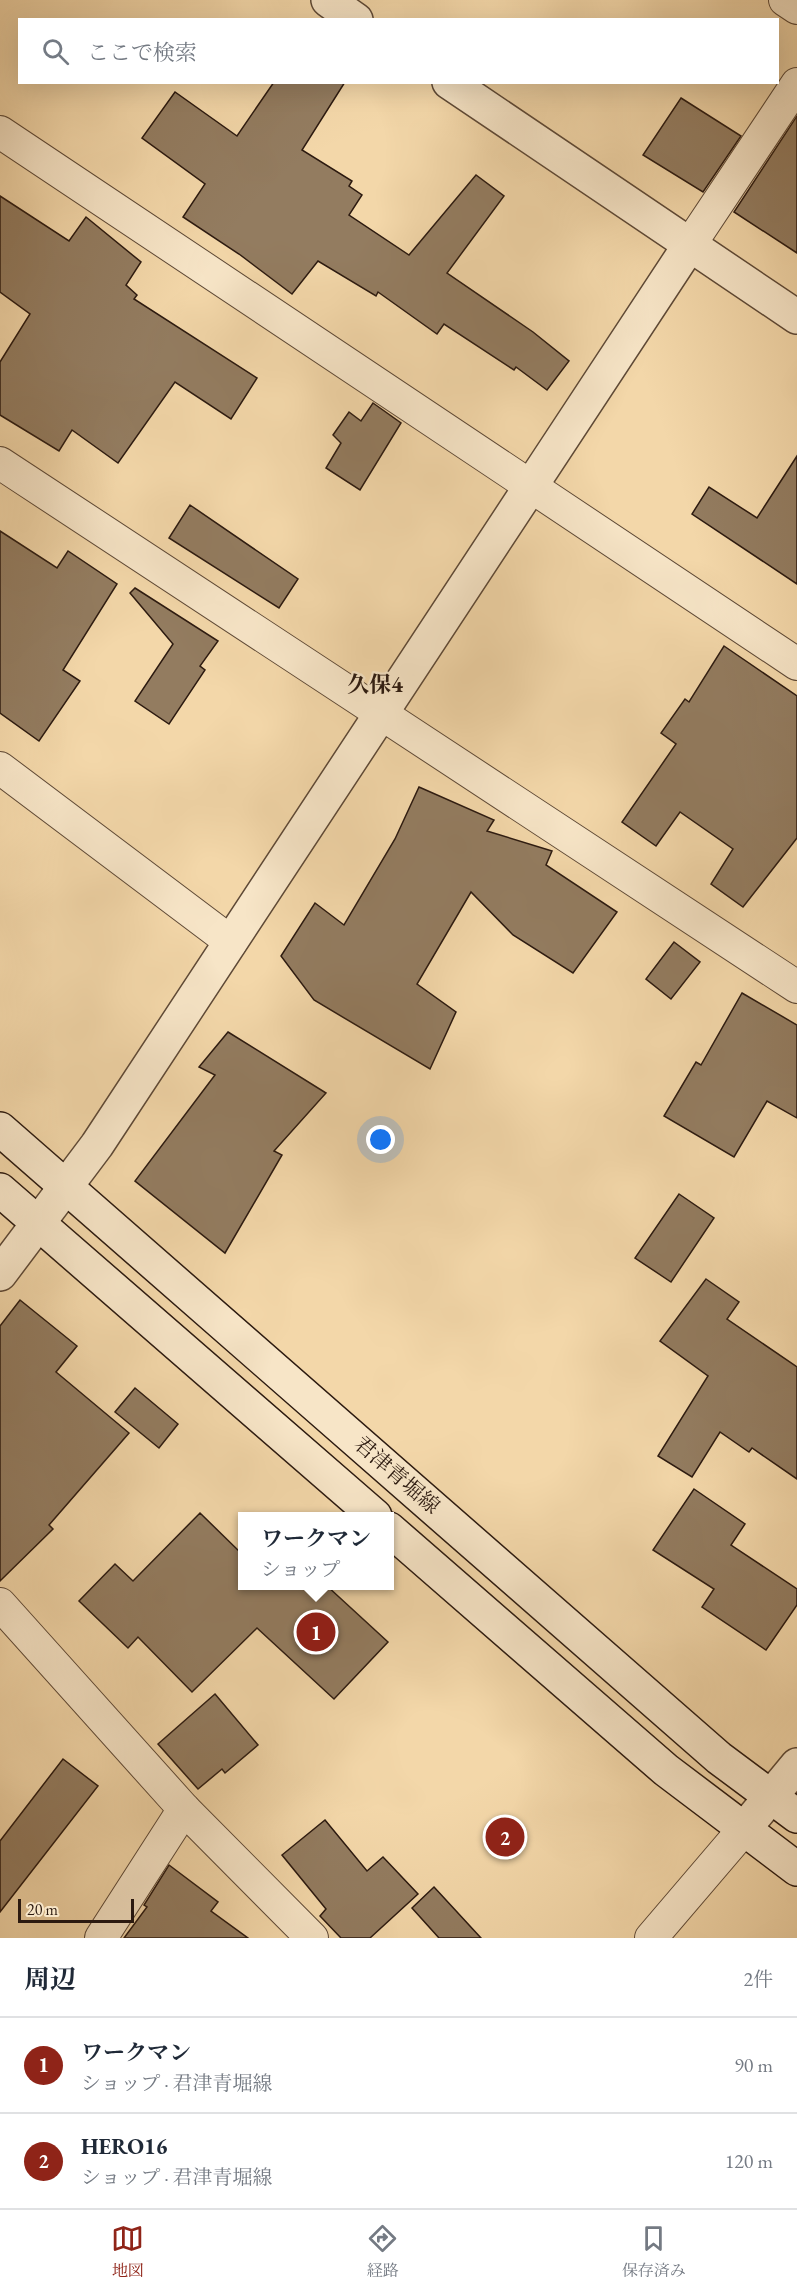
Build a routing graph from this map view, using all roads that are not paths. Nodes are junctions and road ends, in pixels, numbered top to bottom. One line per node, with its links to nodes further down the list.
1 (328, 0): 4 (main road)
2 (785, 0): 3 (street)
3 (797, 8)
4 (353, 18)
5 (452, 84): 8 (main road)
6 (797, 84): 8 (street)
7 (0, 132): 11 (street)
8 (689, 246): 9 (main road); 11 (main road)
9 (797, 317)
10 (0, 463): 13 (street)
11 (530, 488): 12 (street); 13 (main road)
12 (797, 664)
13 (381, 715): 15 (main road); 16 (street)
14 (0, 768): 15 (street)
15 (231, 942): 18 (main road)
16 (797, 987)
17 (0, 1129): 18 (main road, 君津青堀線)
18 (66, 1186): 20 (main road); 26 (main road, 君津青堀線)
19 (0, 1190): 20 (main road)
20 (40, 1224): 21 (main road); 22 (main road)
21 (0, 1274)
22 (370, 1512)
23 (394, 1532): 29 (main road)
24 (0, 1604): 27 (street)
25 (797, 1765): 26 (main road)
26 (771, 1796): 28 (main road, 君津青堀線); 29 (main road)
27 (184, 1809): 31 (street); 32 (street)
28 (797, 1816)
29 (744, 1829): 30 (main road); 33 (street)
30 (797, 1869)
31 (100, 1938)
32 (312, 1938)
33 (651, 1938)

